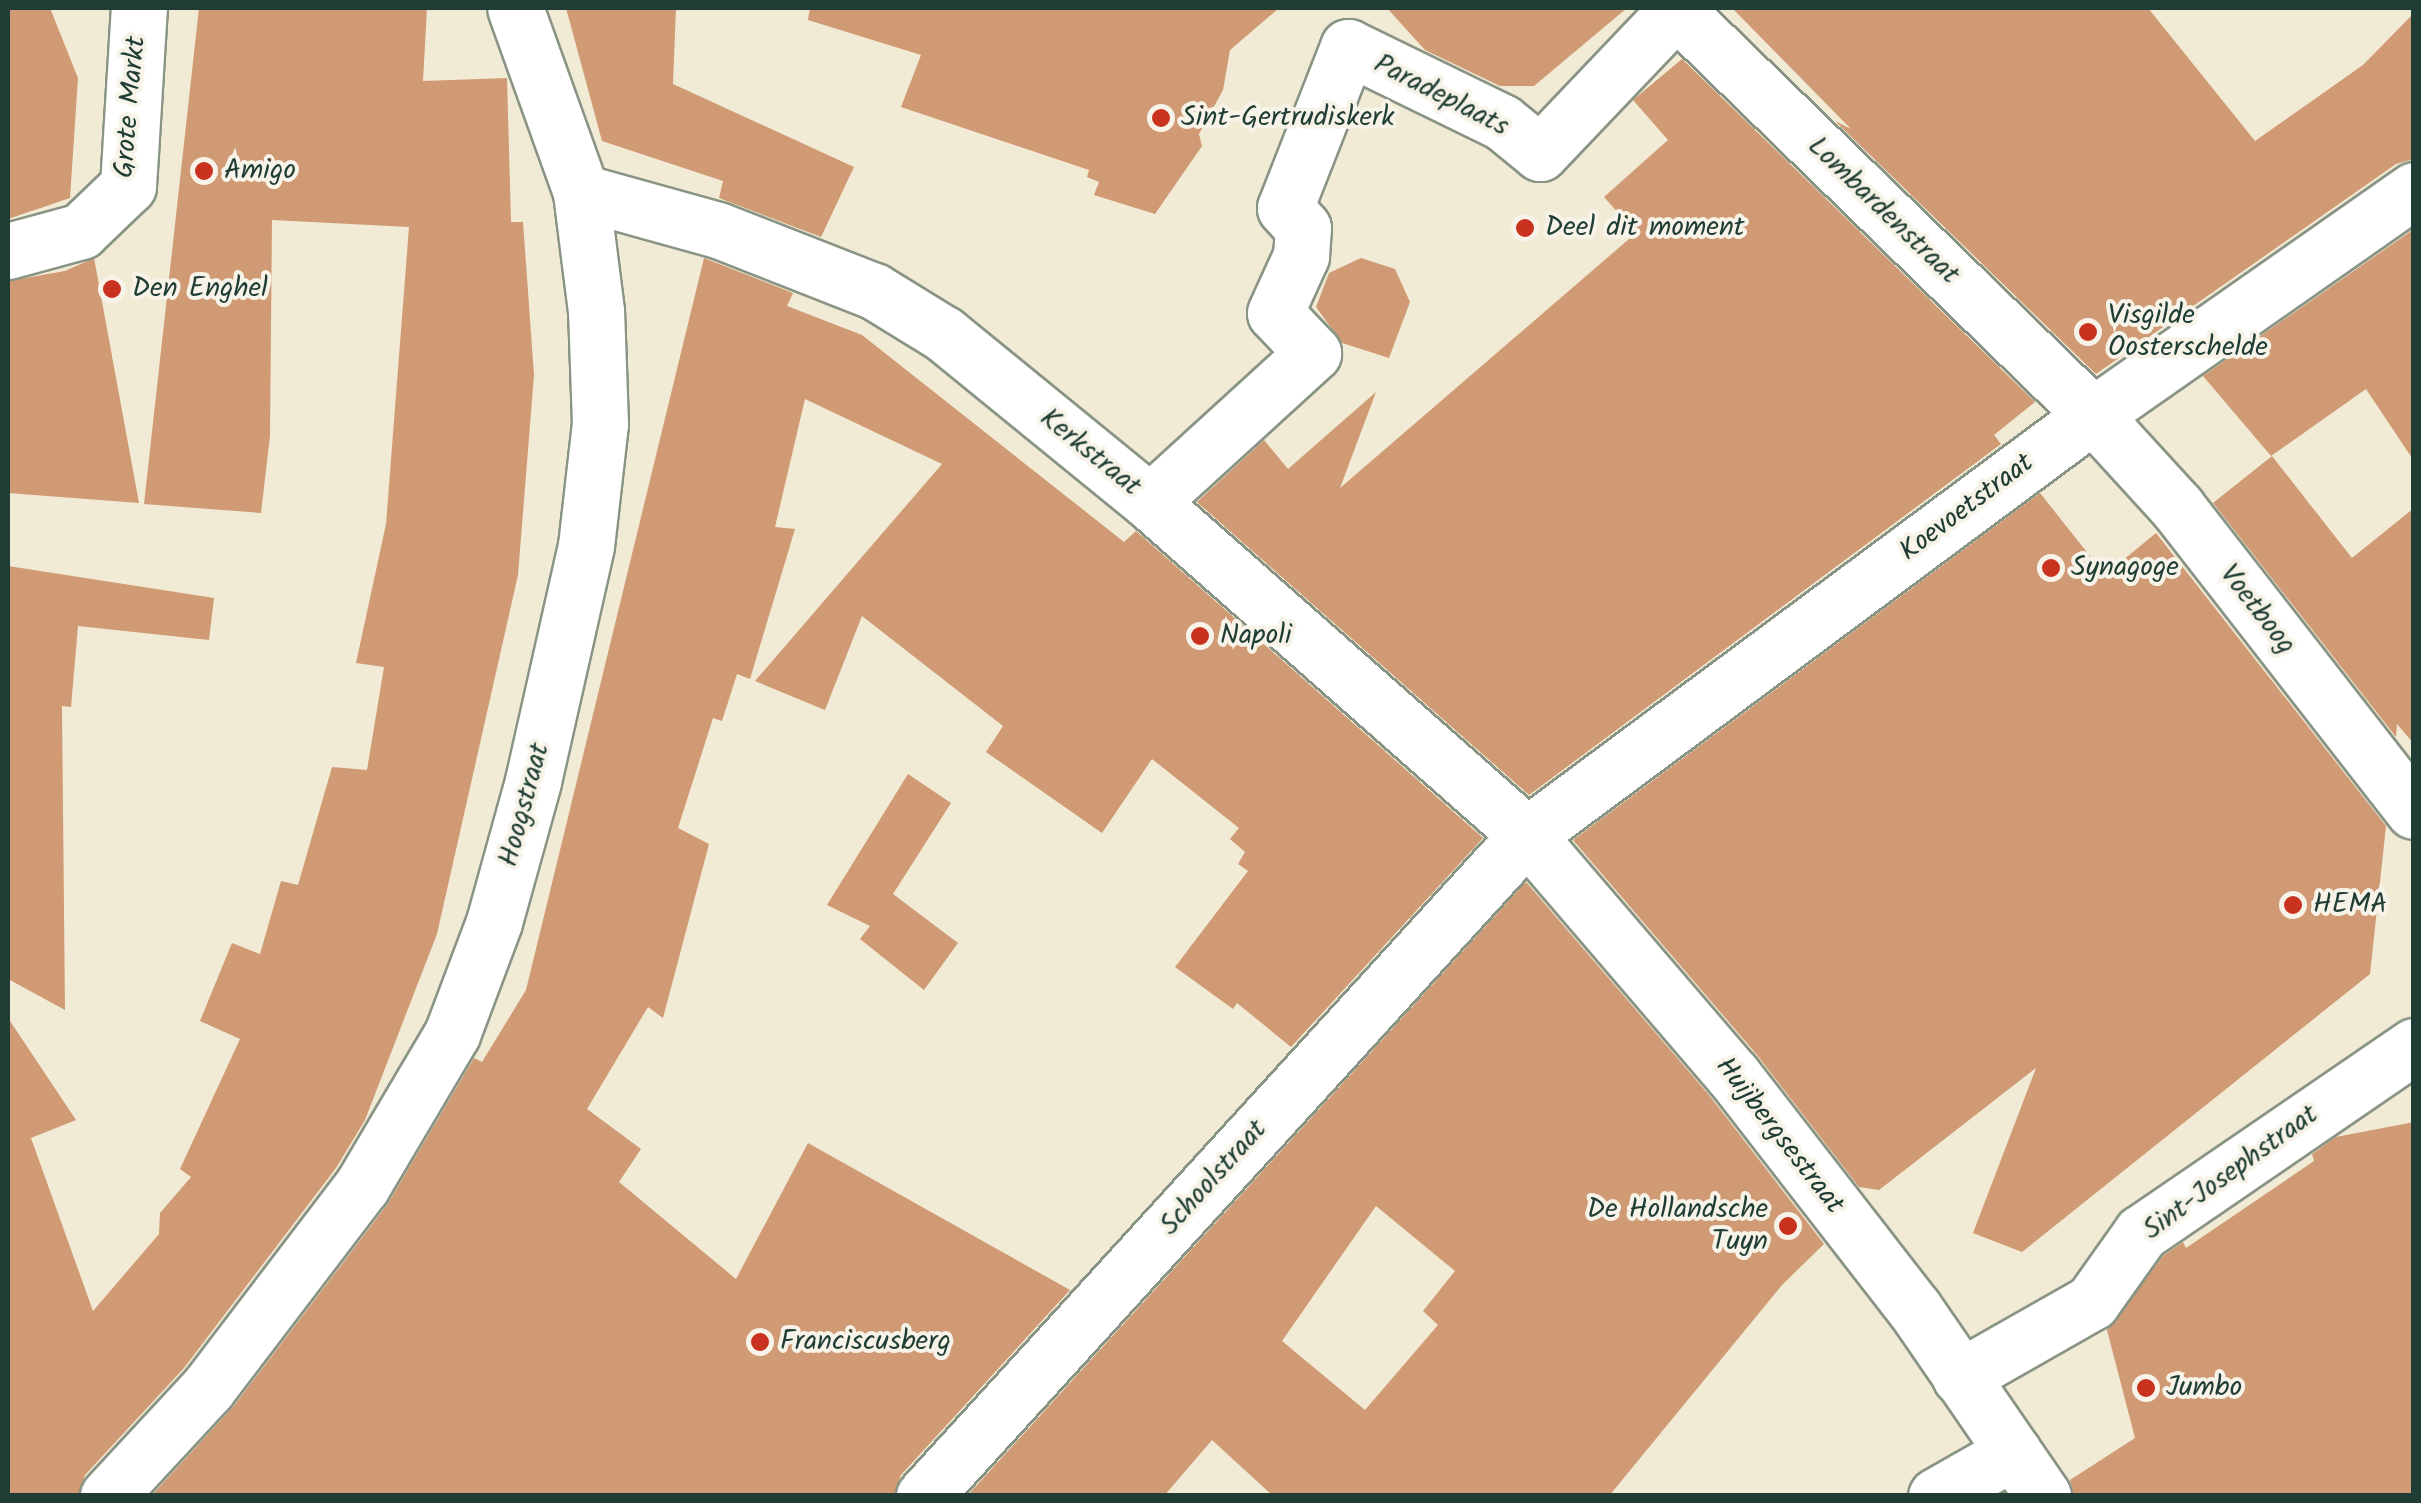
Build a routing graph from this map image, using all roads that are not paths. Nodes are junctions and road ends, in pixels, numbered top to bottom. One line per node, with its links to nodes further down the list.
1 (139, 8): 6 (street, Grote Markt)
2 (515, 8): 5 (street, Hoogstraat)
3 (1675, 9): 7 (street, Lombardenstraat); 8 (street, Paradeplaats)
4 (2414, 190): 7 (street, Koevoetstraat)
5 (581, 192): 8 (street, Kerkstraat); 14 (street, Hoogstraat)
6 (8, 251)
7 (2093, 415): 9 (street, Voetboog); 10 (street, Koevoetstraat)
8 (1150, 502): 10 (street, Kerkstraat)
9 (2414, 812)
10 (1515, 847): 12 (street, Huijbergsestraat); 15 (street, Schoolstraat)
11 (2414, 1046): 12 (street, Sint-Josephstraat)
12 (1960, 1377): 13 (street, Huijbergsestraat)
13 (2028, 1474): 16 (street)
14 (108, 1496)
15 (924, 1496)
16 (1936, 1496)

